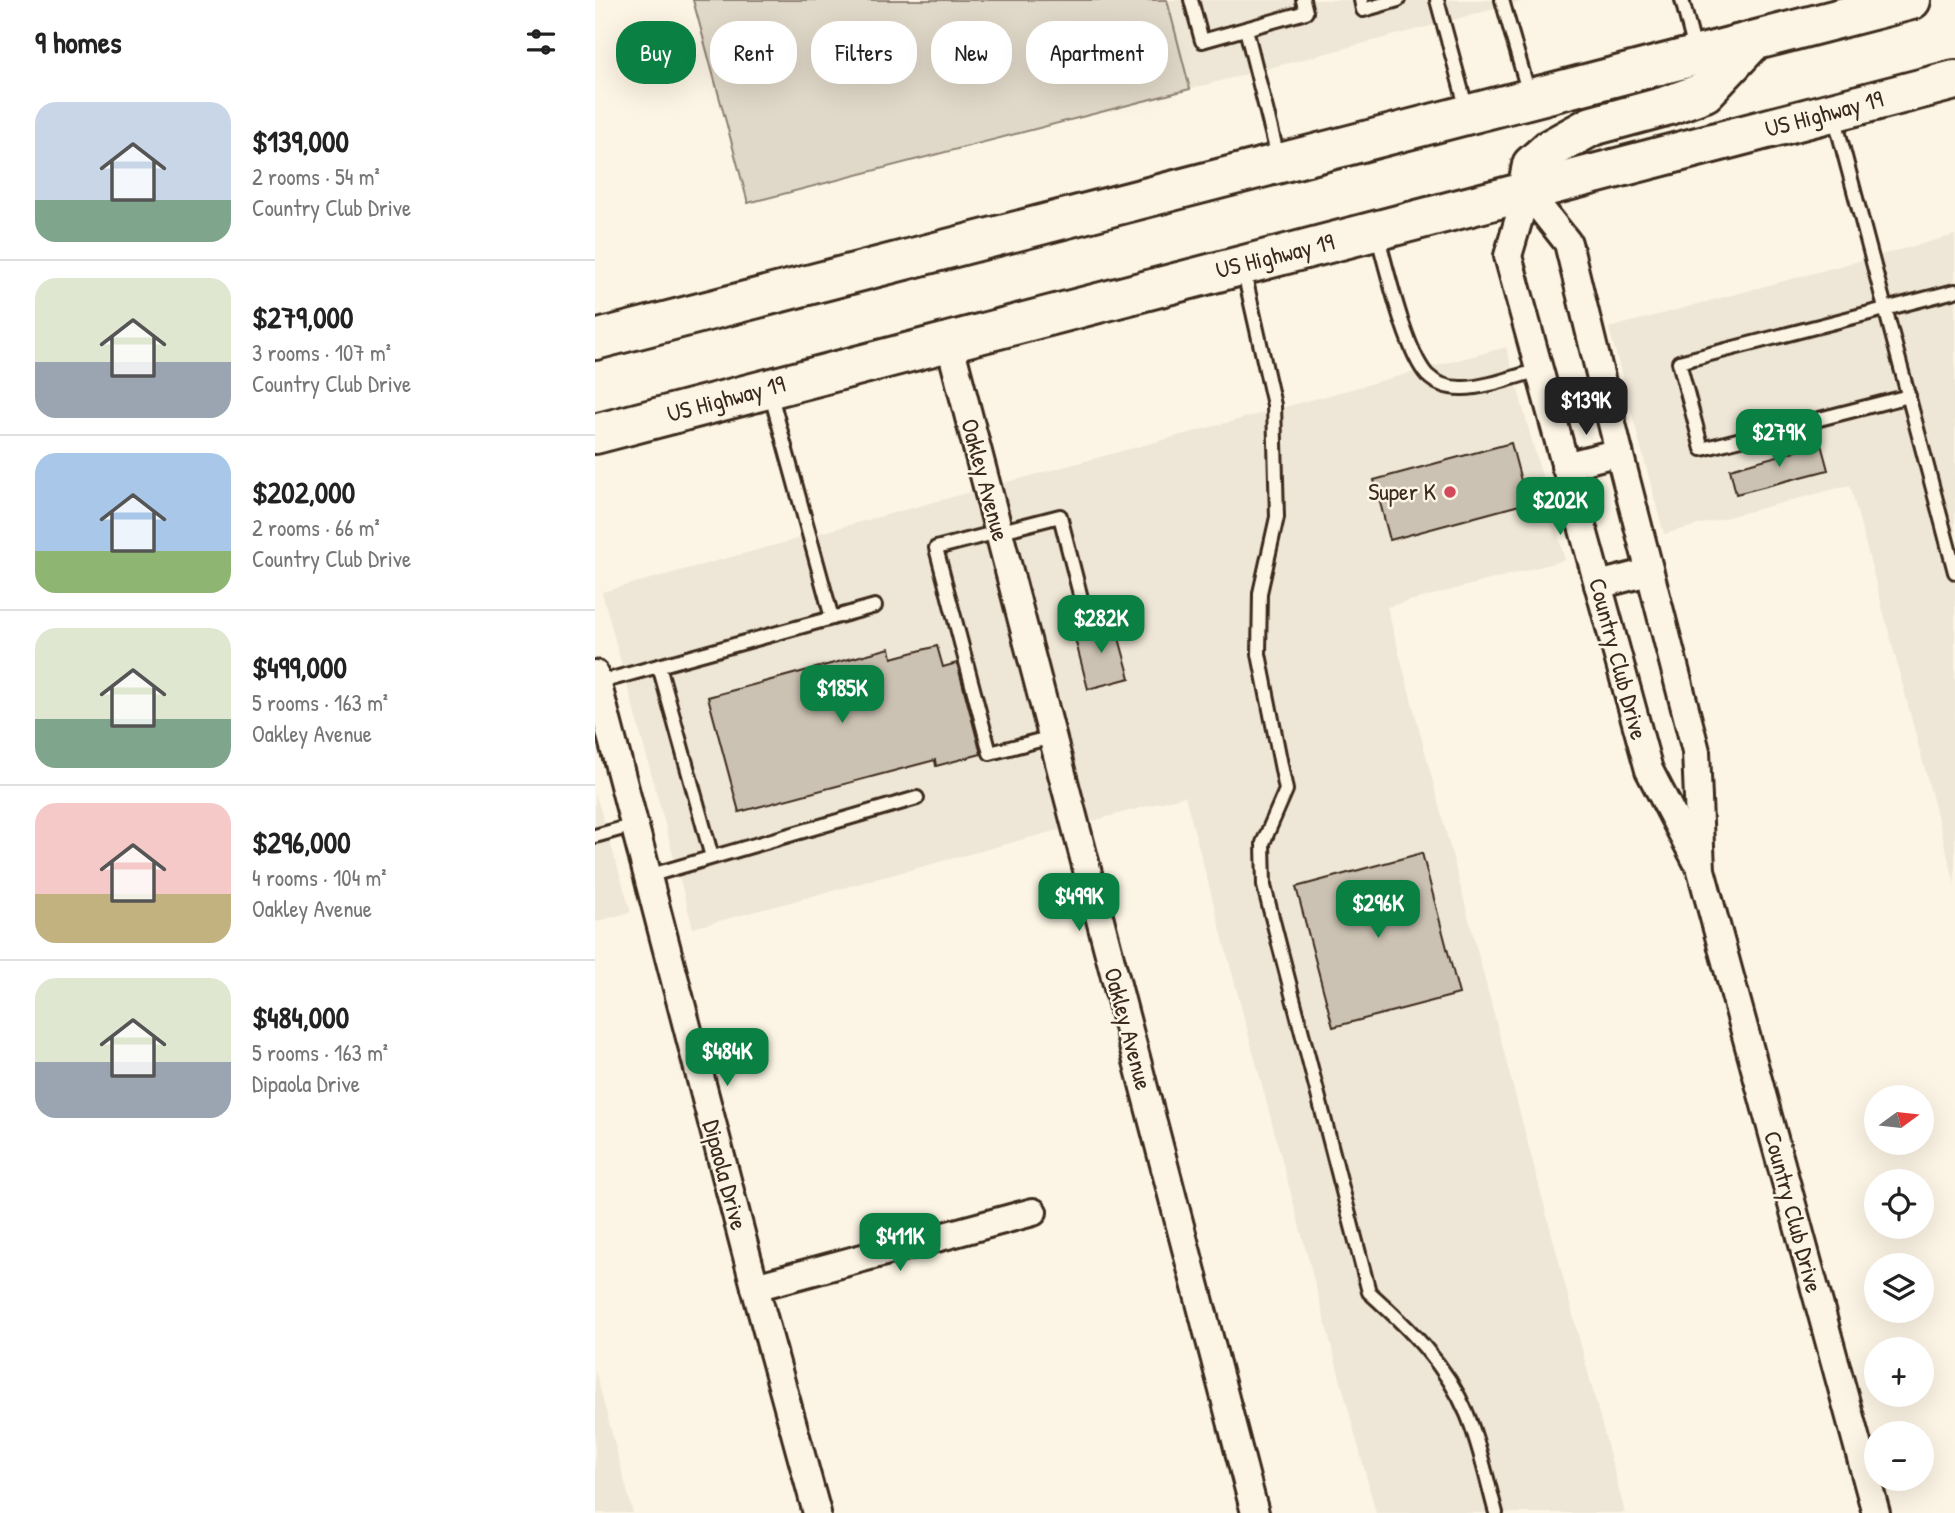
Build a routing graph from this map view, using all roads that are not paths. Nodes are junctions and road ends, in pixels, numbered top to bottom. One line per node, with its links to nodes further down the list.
1 (1191, 0): 9 (lane)
2 (1303, 0): 9 (lane)
3 (1361, 0): 4 (lane)
4 (1398, 0)
5 (1437, 0): 16 (lane)
6 (1503, 0): 14 (lane)
7 (1682, 0): 12 (lane)
8 (1911, 0): 10 (highway)
9 (1246, 29): 17 (lane)
10 (1753, 41): 12 (highway); 18 (highway)
11 (1955, 51): 15 (highway)
12 (1697, 55): 14 (highway)
13 (1955, 80): 15 (highway, US Highway 19)
14 (1530, 98): 16 (highway)
15 (1833, 111): 18 (highway, US Highway 19); 22 (lane)
16 (1468, 114): 17 (highway)
17 (1280, 163): 23 (highway)
18 (1527, 191): 19 (highway, US Highway 19); 25 (street, Country Club Drive); 29 (street, Country Club Drive)
19 (1375, 230): 20 (highway, US Highway 19); 25 (lane)
20 (1242, 265): 24 (highway, US Highway 19); 51 (lane)
21 (1955, 291): 22 (lane)
22 (1885, 309): 27 (lane); 27 (lane)
23 (595, 340)
24 (949, 341): 26 (highway, US Highway 19); 31 (street, Oakley Avenue)
25 (1539, 370): 30 (street, Country Club Drive)
26 (769, 388): 28 (highway, US Highway 19); 37 (lane)
27 (1909, 396): 33 (lane)
28 (595, 434)
29 (1619, 452): 30 (street); 32 (street, Country Club Drive)
30 (1565, 466): 34 (street, Country Club Drive)
31 (999, 532): 36 (lane); 40 (street, Oakley Avenue); 40 (lane)
32 (1650, 572): 34 (street); 45 (street, Country Club Drive)
33 (1955, 572)
34 (1598, 585): 45 (street, Country Club Drive)
35 (876, 606): 37 (lane)
36 (1083, 606)
37 (832, 618): 38 (lane)
38 (659, 666): 39 (lane); 44 (lane)
39 (596, 678): 42 (street, Dipaola Drive)
40 (1052, 737): 50 (street, Oakley Avenue)
41 (917, 798): 44 (lane)
42 (634, 825): 43 (lane); 46 (street, Dipaola Drive)
43 (595, 836)
44 (712, 857): 46 (lane)
45 (1701, 870): 52 (street, Country Club Drive)
46 (647, 876): 48 (street, Dipaola Drive)
47 (1033, 1212): 48 (street)
48 (754, 1287): 49 (street, Dipaola Drive)
49 (817, 1513)
50 (1255, 1513)
51 (1496, 1513)
52 (1876, 1513)

